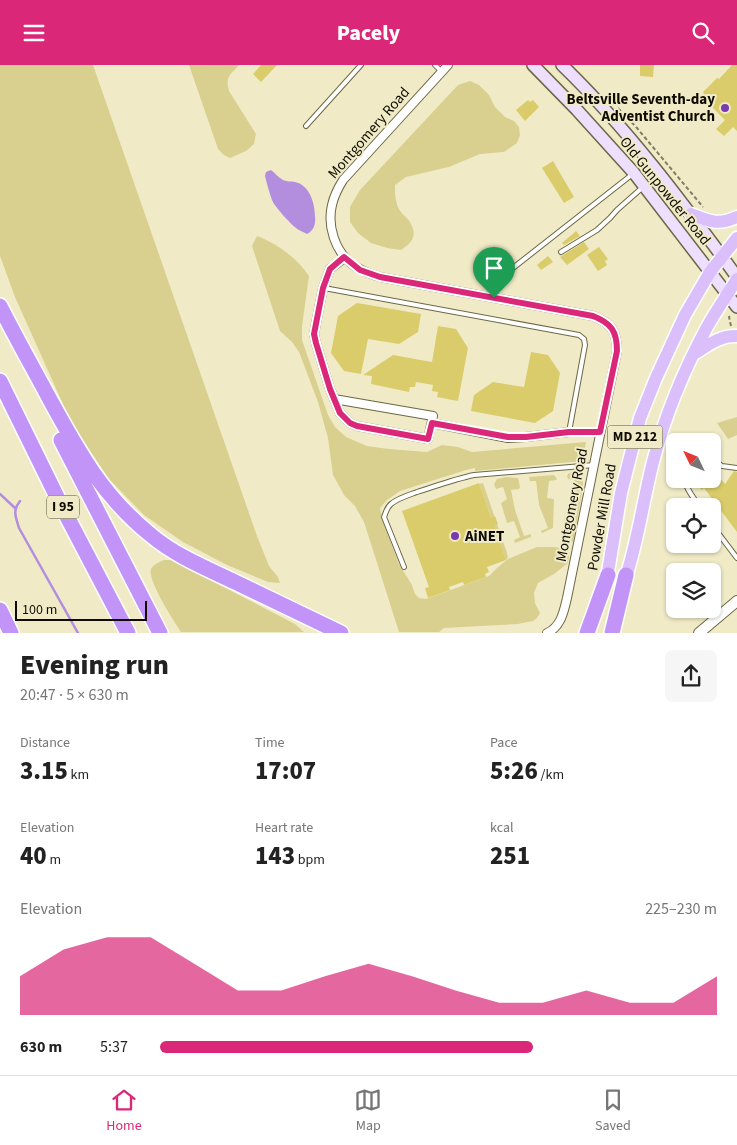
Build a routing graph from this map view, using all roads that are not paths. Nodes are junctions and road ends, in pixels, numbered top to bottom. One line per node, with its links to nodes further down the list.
1 (361, 65): 7 (lane)
2 (434, 65): 6 (lane)
3 (448, 65): 6 (street, Montgomery Road)
4 (533, 65): 8 (main road, Old Gunpowder Road)
5 (562, 65): 10 (main road, Old Gunpowder Road)
6 (442, 71): 15 (street, Montgomery Road)
7 (306, 126)
8 (634, 173): 9 (main road, Old Gunpowder Road); 20 (lane)
9 (644, 186): 13 (lane); 16 (main road, Old Gunpowder Road)
10 (691, 214): 11 (main road); 14 (main road, Old Gunpowder Road)
11 (737, 217)
12 (737, 238): 14 (main road, MD 212)
13 (561, 252)
14 (722, 256): 16 (main road, Powder Mill Road / MD 212); 17 (main road)
15 (344, 257): 18 (street); 20 (street, Montgomery Road)
16 (710, 272): 19 (main road); 37 (main road, Powder Mill Road / MD 212)
17 (737, 278): 19 (main road, MD 212)
18 (323, 288): 27 (street); 29 (lane)
19 (728, 294): 22 (main road); 25 (main road, MD 212)
20 (494, 298): 30 (street, Montgomery Road)
21 (0, 306): 44 (highway)
22 (733, 313)
23 (0, 320): 43 (highway)
24 (734, 333): 25 (main road)
25 (694, 354): 38 (main road, MD 212)
26 (0, 381): 42 (highway, I 95)
27 (334, 399): 28 (street); 28 (street)
28 (432, 423): 29 (street)
29 (569, 432): 30 (street)
30 (600, 432): 31 (street, Montgomery Road)
31 (594, 465): 36 (lane); 45 (street, Montgomery Road)
32 (721, 465): 33 (lane)
33 (737, 468)
34 (721, 537): 35 (lane)
35 (737, 558)
36 (404, 567)
37 (608, 575): 46 (highway); 47 (main road, Powder Mill Road / MD 212)
38 (626, 575): 48 (main road, MD 212); 49 (highway)
39 (737, 601): 50 (street)
40 (0, 610): 41 (highway)
41 (11, 633)
42 (128, 633)
43 (160, 633)
44 (341, 633)
45 (547, 633)
46 (587, 633)
47 (592, 633)
48 (605, 633)
49 (612, 633)
50 (699, 633)

